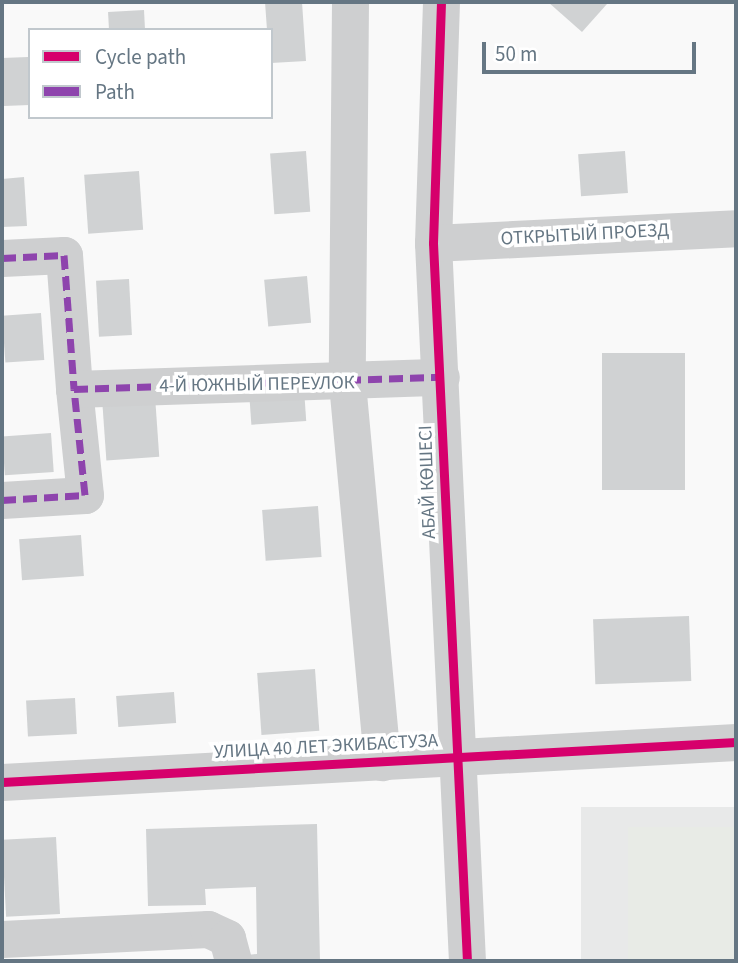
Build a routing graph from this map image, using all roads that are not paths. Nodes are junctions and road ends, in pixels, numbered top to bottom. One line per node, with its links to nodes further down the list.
1 (350, 2): 7 (street)
2 (440, 2): 4 (street, АБАЙ КӨШЕСІ)
3 (736, 228): 4 (street, ОТКРЫТЫЙ ПРОЕЗД)
4 (433, 243): 6 (street, АБАЙ КӨШЕСІ)
5 (2, 258): 8 (street)
6 (441, 377): 7 (street, 4-Й ЮЖНЫЙ ПЕРЕУЛОК); 11 (street, АБАЙ КӨШЕСІ)
7 (347, 383): 8 (street, 4-Й ЮЖНЫЙ ПЕРЕУЛОК); 12 (street)
8 (74, 389): 9 (street)
9 (2, 500)
10 (736, 742): 11 (street, УЛИЦА 40 ЛЕТ ЭКИБАСТУЗА)
11 (456, 758): 12 (street, УЛИЦА 40 ЛЕТ ЭКИБАСТУЗА); 17 (street, АБАЙ КӨШЕСІ)
12 (382, 762): 13 (street, УЛИЦА 40 ЛЕТ ЭКИБАСТУЗА)
13 (2, 782)
14 (2, 939): 15 (street)
15 (122, 948): 16 (street)
16 (233, 961)
17 (467, 961)

